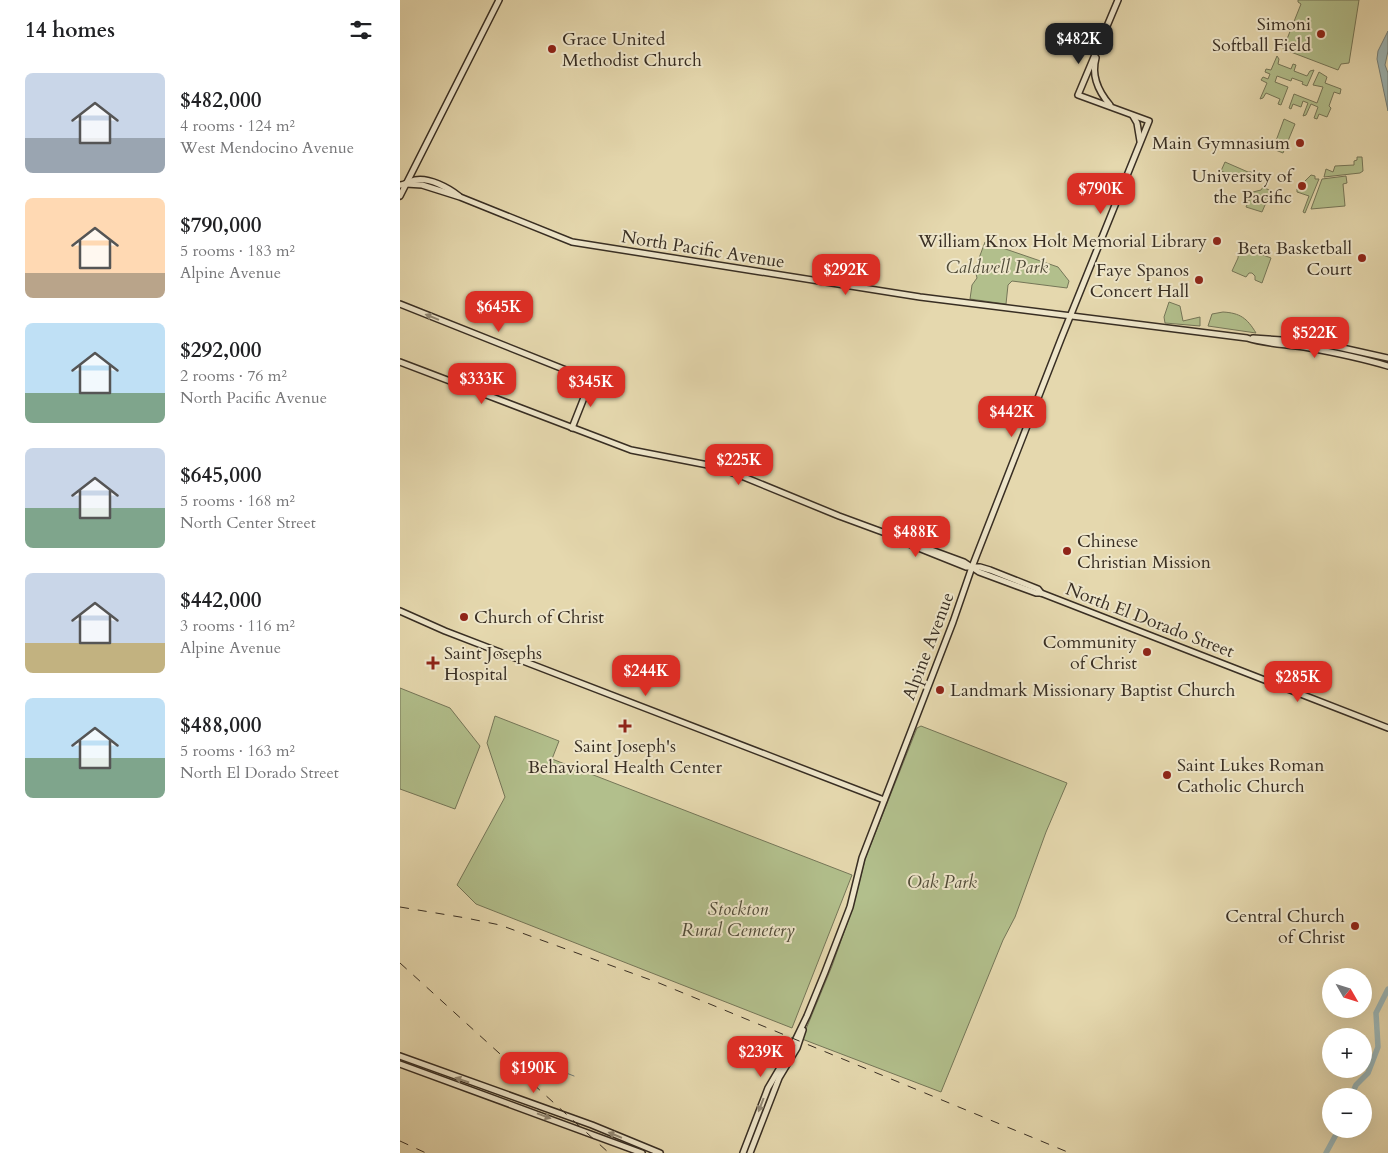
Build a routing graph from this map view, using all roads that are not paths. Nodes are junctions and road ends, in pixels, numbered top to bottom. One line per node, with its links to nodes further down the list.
1 (499, 0): 7 (street)
2 (1118, 0): 3 (street)
3 (1100, 45): 4 (street); 4 (street)
4 (1112, 107): 5 (street)
5 (1128, 113): 6 (street); 6 (street, Alpine Avenue)
6 (1140, 145): 14 (street, Alpine Avenue)
7 (414, 169): 8 (street); 9 (street)
8 (422, 180): 9 (street); 12 (street, North Pacific Avenue)
9 (406, 184): 10 (street); 11 (street); 12 (street, North Pacific Avenue)
10 (400, 185)
11 (400, 196)
12 (460, 197): 14 (street, North Pacific Avenue)
13 (400, 304): 19 (street, one-way to 13)
14 (1070, 316): 15 (street, North Pacific Avenue); 20 (street, Alpine Avenue)
15 (1247, 338): 16 (street, North Pacific Avenue); 18 (street, North Pacific Avenue)
16 (1388, 358)
17 (400, 362): 19 (street, North El Dorado Street)
18 (1388, 365)
19 (572, 428): 20 (street, North El Dorado Street)
20 (972, 567): 22 (street, North El Dorado Street); 23 (street, Alpine Avenue)
21 (400, 611): 23 (street)
22 (1388, 728)
23 (884, 800): 24 (street, Alpine Avenue)
24 (807, 1016): 29 (street, Alpine Avenue, one-way to 29); 30 (street, Alpine Avenue)
25 (400, 1056): 28 (street, one-way to 25)
26 (400, 1064): 27 (street, one-way to 27)
27 (642, 1153)
28 (660, 1153)
29 (742, 1153)
30 (750, 1153)

